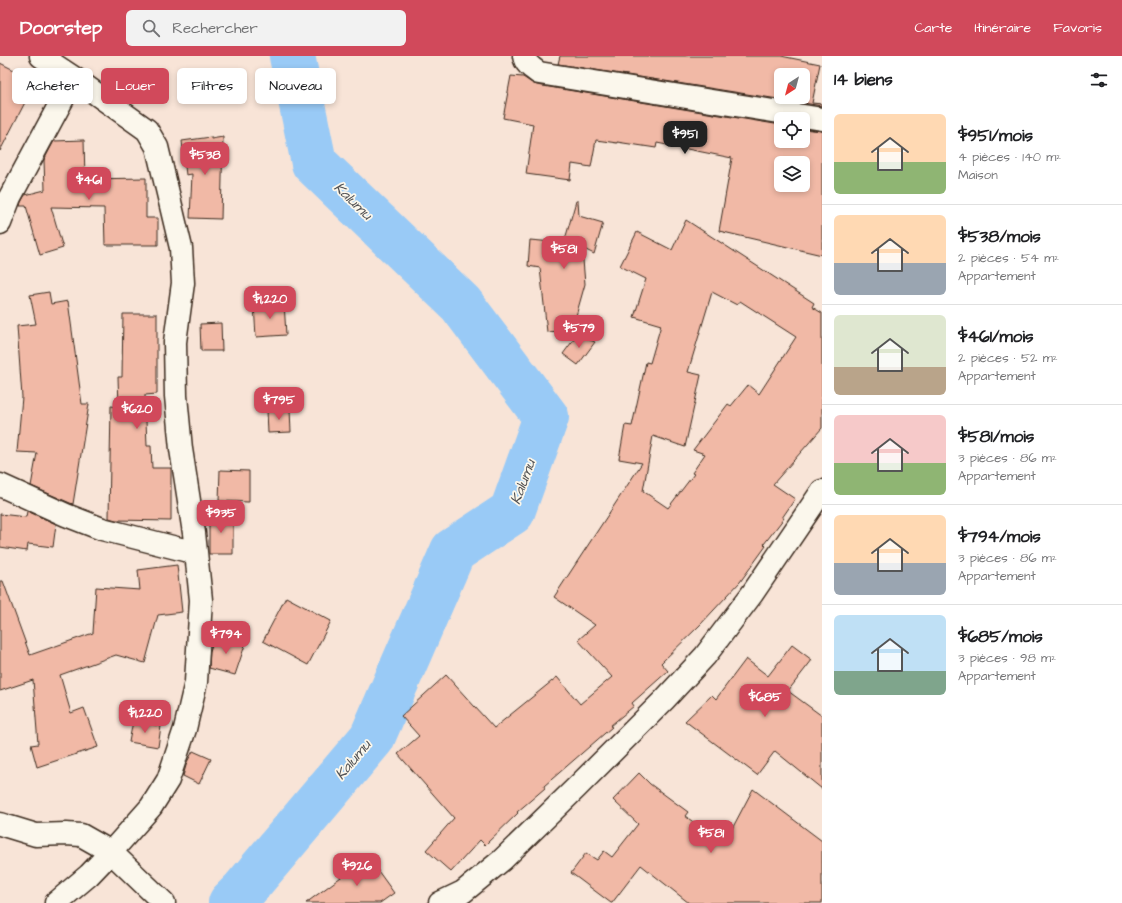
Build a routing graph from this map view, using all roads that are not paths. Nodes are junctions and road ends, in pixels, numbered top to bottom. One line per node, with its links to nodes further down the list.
1 (41, 56): 3 (main road)
2 (524, 56): 6 (main road)
3 (59, 68)
4 (93, 92): 10 (main road)
5 (60, 104): 7 (main road)
6 (822, 119)
7 (0, 223)
8 (0, 485): 10 (main road)
9 (822, 491): 13 (main road)
10 (196, 553): 12 (main road)
11 (0, 824): 12 (main road)
12 (111, 852): 14 (main road); 15 (main road)
13 (465, 898): 16 (main road)
14 (56, 903)
15 (164, 903)
16 (440, 903)

